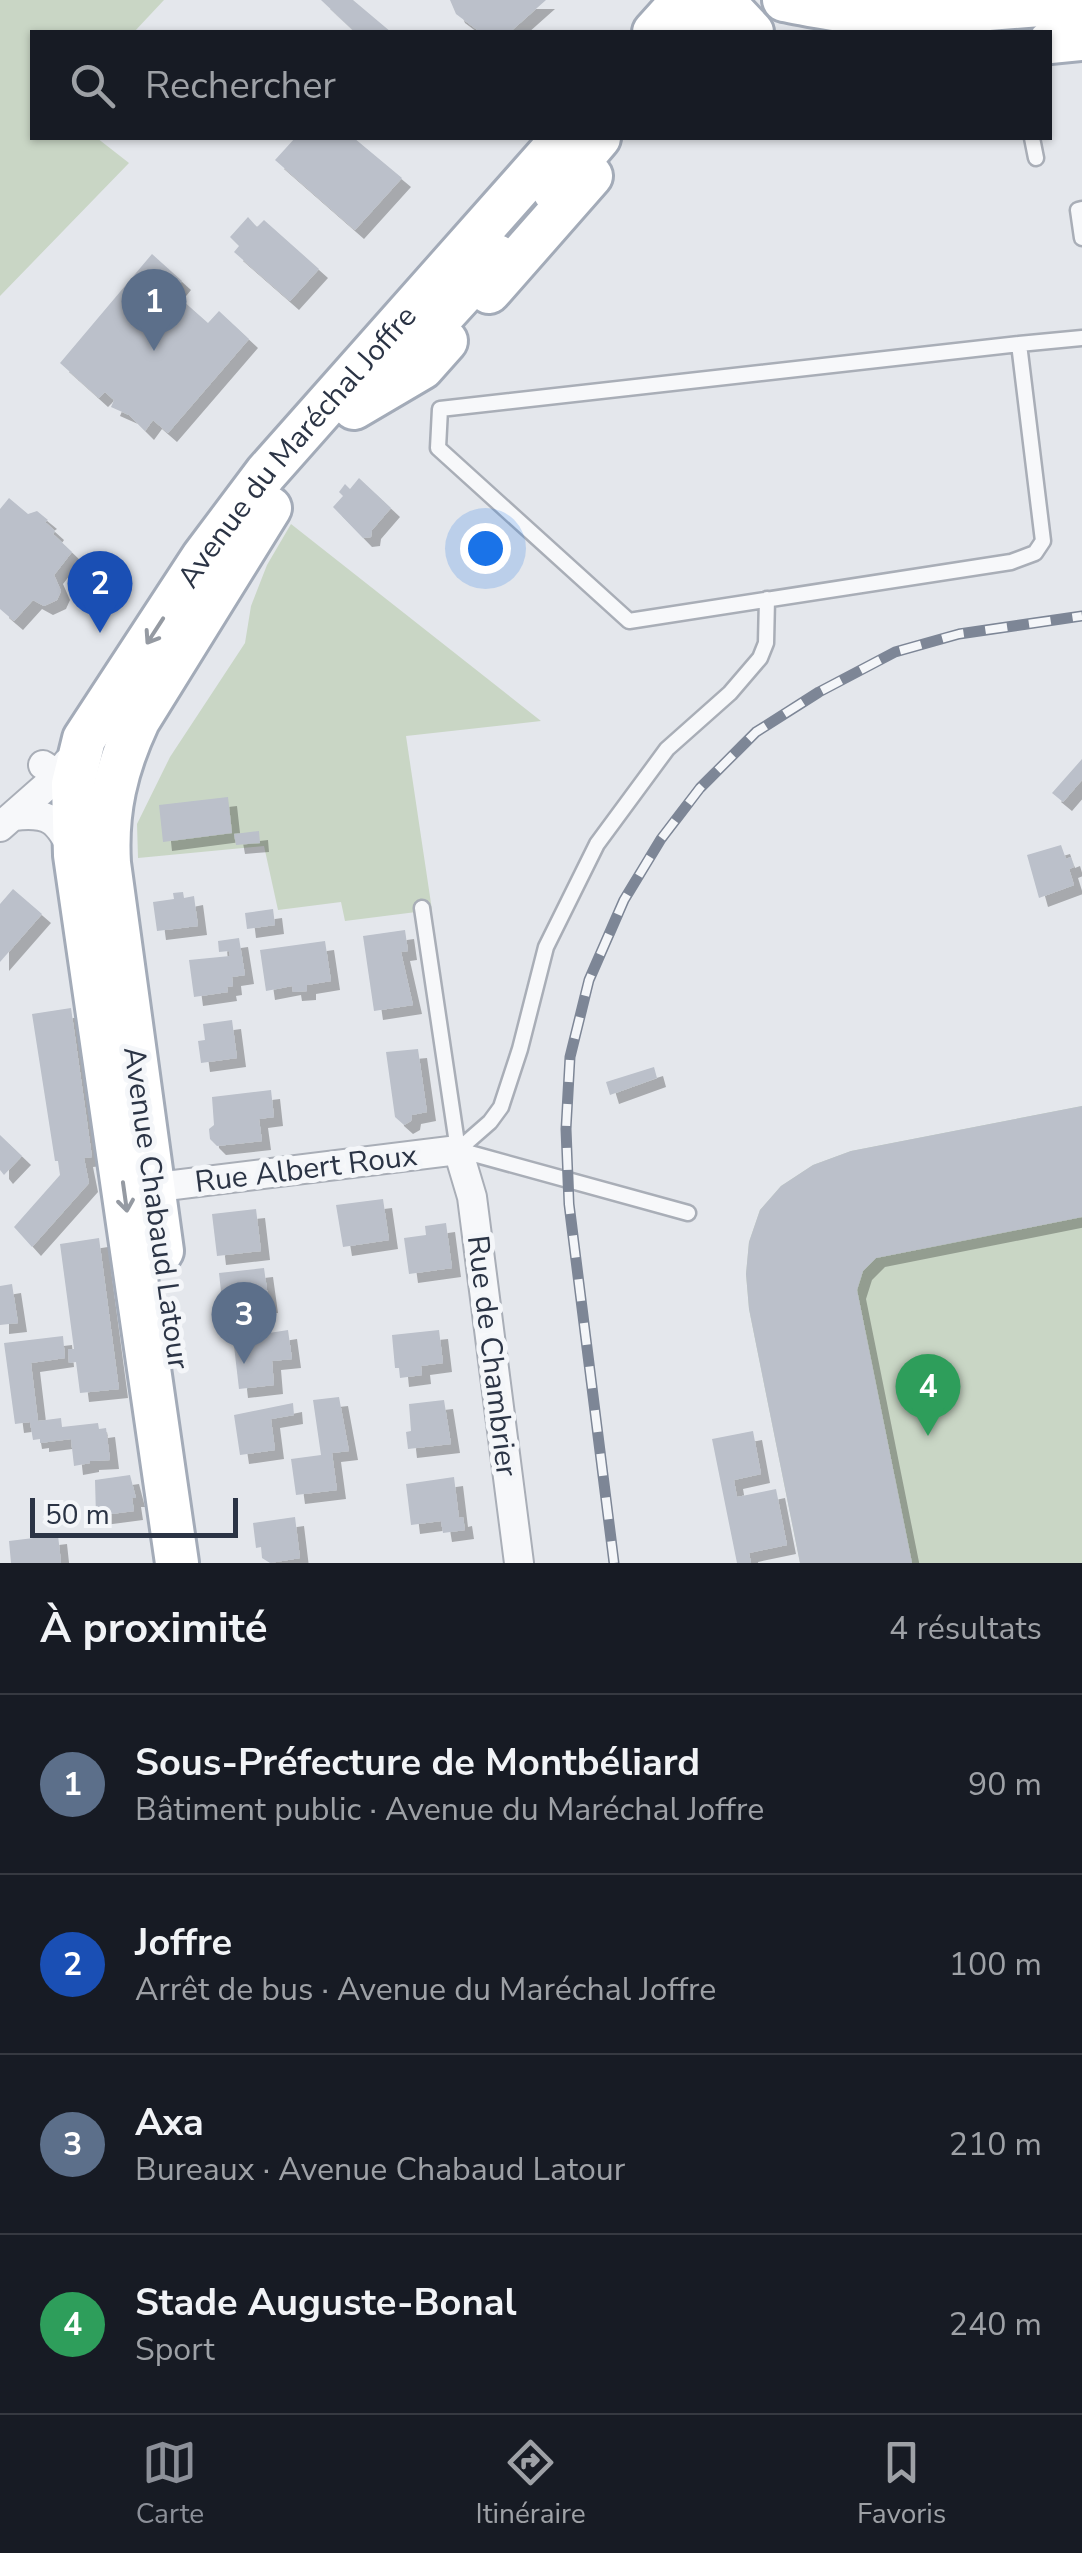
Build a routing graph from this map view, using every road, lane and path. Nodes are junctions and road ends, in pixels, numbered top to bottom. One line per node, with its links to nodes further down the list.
1 (683, 0): 6 (main road)
2 (722, 0): 7 (main road); 8 (main road)
3 (784, 0): 5 (main road)
4 (1082, 1): 5 (main road)
5 (908, 6)
6 (656, 30)
7 (692, 30)
8 (750, 30)
9 (1082, 38): 10 (main road)
10 (1052, 42)
11 (561, 140): 22 (main road, Avenue du Maréchal Joffre, one-way to 22)
12 (598, 140): 20 (main road, Avenue du Maréchal Joffre)
13 (622, 140): 20 (main road)
14 (1032, 140): 15 (lane)
15 (1036, 158)
16 (1082, 209): 17 (lane)
17 (1082, 238)
18 (1082, 338): 19 (lane)
19 (1019, 344): 21 (lane); 21 (lane)
20 (354, 408): 22 (main road, Avenue du Maréchal Joffre)
21 (767, 600): 28 (lane)
22 (124, 710): 23 (street, Avenue du Maréchal Joffre); 23 (main road, Avenue Chabaud Latour); 25 (main road, Avenue du Maréchal Joffre)
23 (58, 775): 24 (street, Avenue du Maréchal Joffre); 25 (main road, Avenue Chabaud Latour); 27 (street)
24 (5, 819): 25 (street)
25 (92, 854): 27 (main road, Avenue Chabaud Latour); 31 (main road, Avenue Chabaud Latour, one-way to 31)
26 (422, 908): 28 (lane)
27 (128, 1002): 29 (main road, Avenue Chabaud Latour)
28 (458, 1150): 29 (street, Rue Albert Roux); 30 (lane); 33 (street, Rue de Chambrier)
29 (153, 1184): 32 (main road, Avenue Chabaud Latour)
30 (688, 1213)
31 (177, 1563)
32 (206, 1563)
33 (518, 1563)

